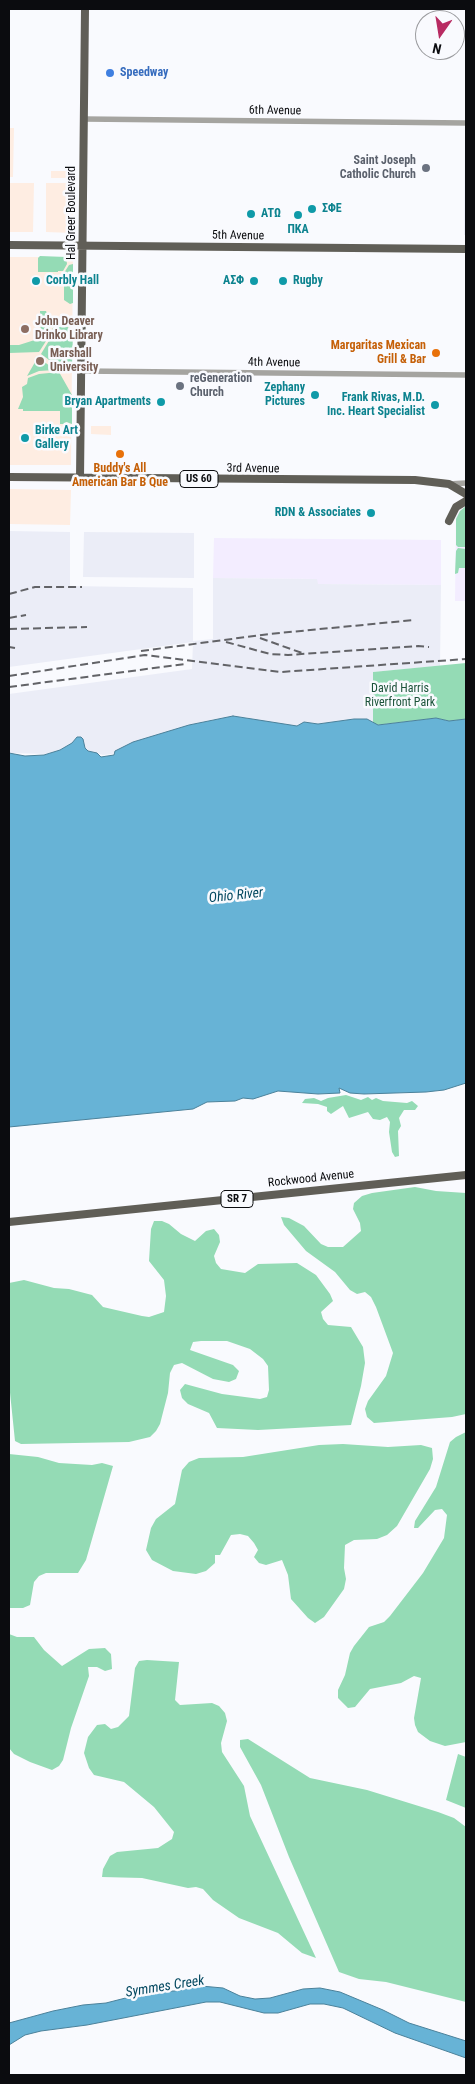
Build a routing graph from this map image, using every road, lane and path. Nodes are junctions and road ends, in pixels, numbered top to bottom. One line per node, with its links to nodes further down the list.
1 (85, 9): 2 (main road, Hal Greer Boulevard)
2 (84, 119): 3 (street, 6th Avenue); 5 (main road, Hal Greer Boulevard)
3 (466, 123)
4 (9, 245): 5 (main road, 5th Avenue)
5 (82, 246): 6 (main road, 5th Avenue); 7 (main road, Hal Greer Boulevard)
6 (466, 249)
7 (82, 371): 8 (street, 4th Avenue); 10 (main road, Hal Greer Boulevard)
8 (466, 375)
9 (9, 477): 10 (main road, 3rd Avenue / US 60)
10 (80, 478): 12 (main road, 3rd Avenue / US 60)
11 (466, 483): 12 (street, 3rd Avenue)
12 (449, 484): 13 (main road, US 60)
13 (466, 494)
14 (466, 501): 15 (main road)
15 (449, 521)
16 (466, 1175): 17 (main road, Rockwood Avenue / SR 7)
17 (9, 1222)

